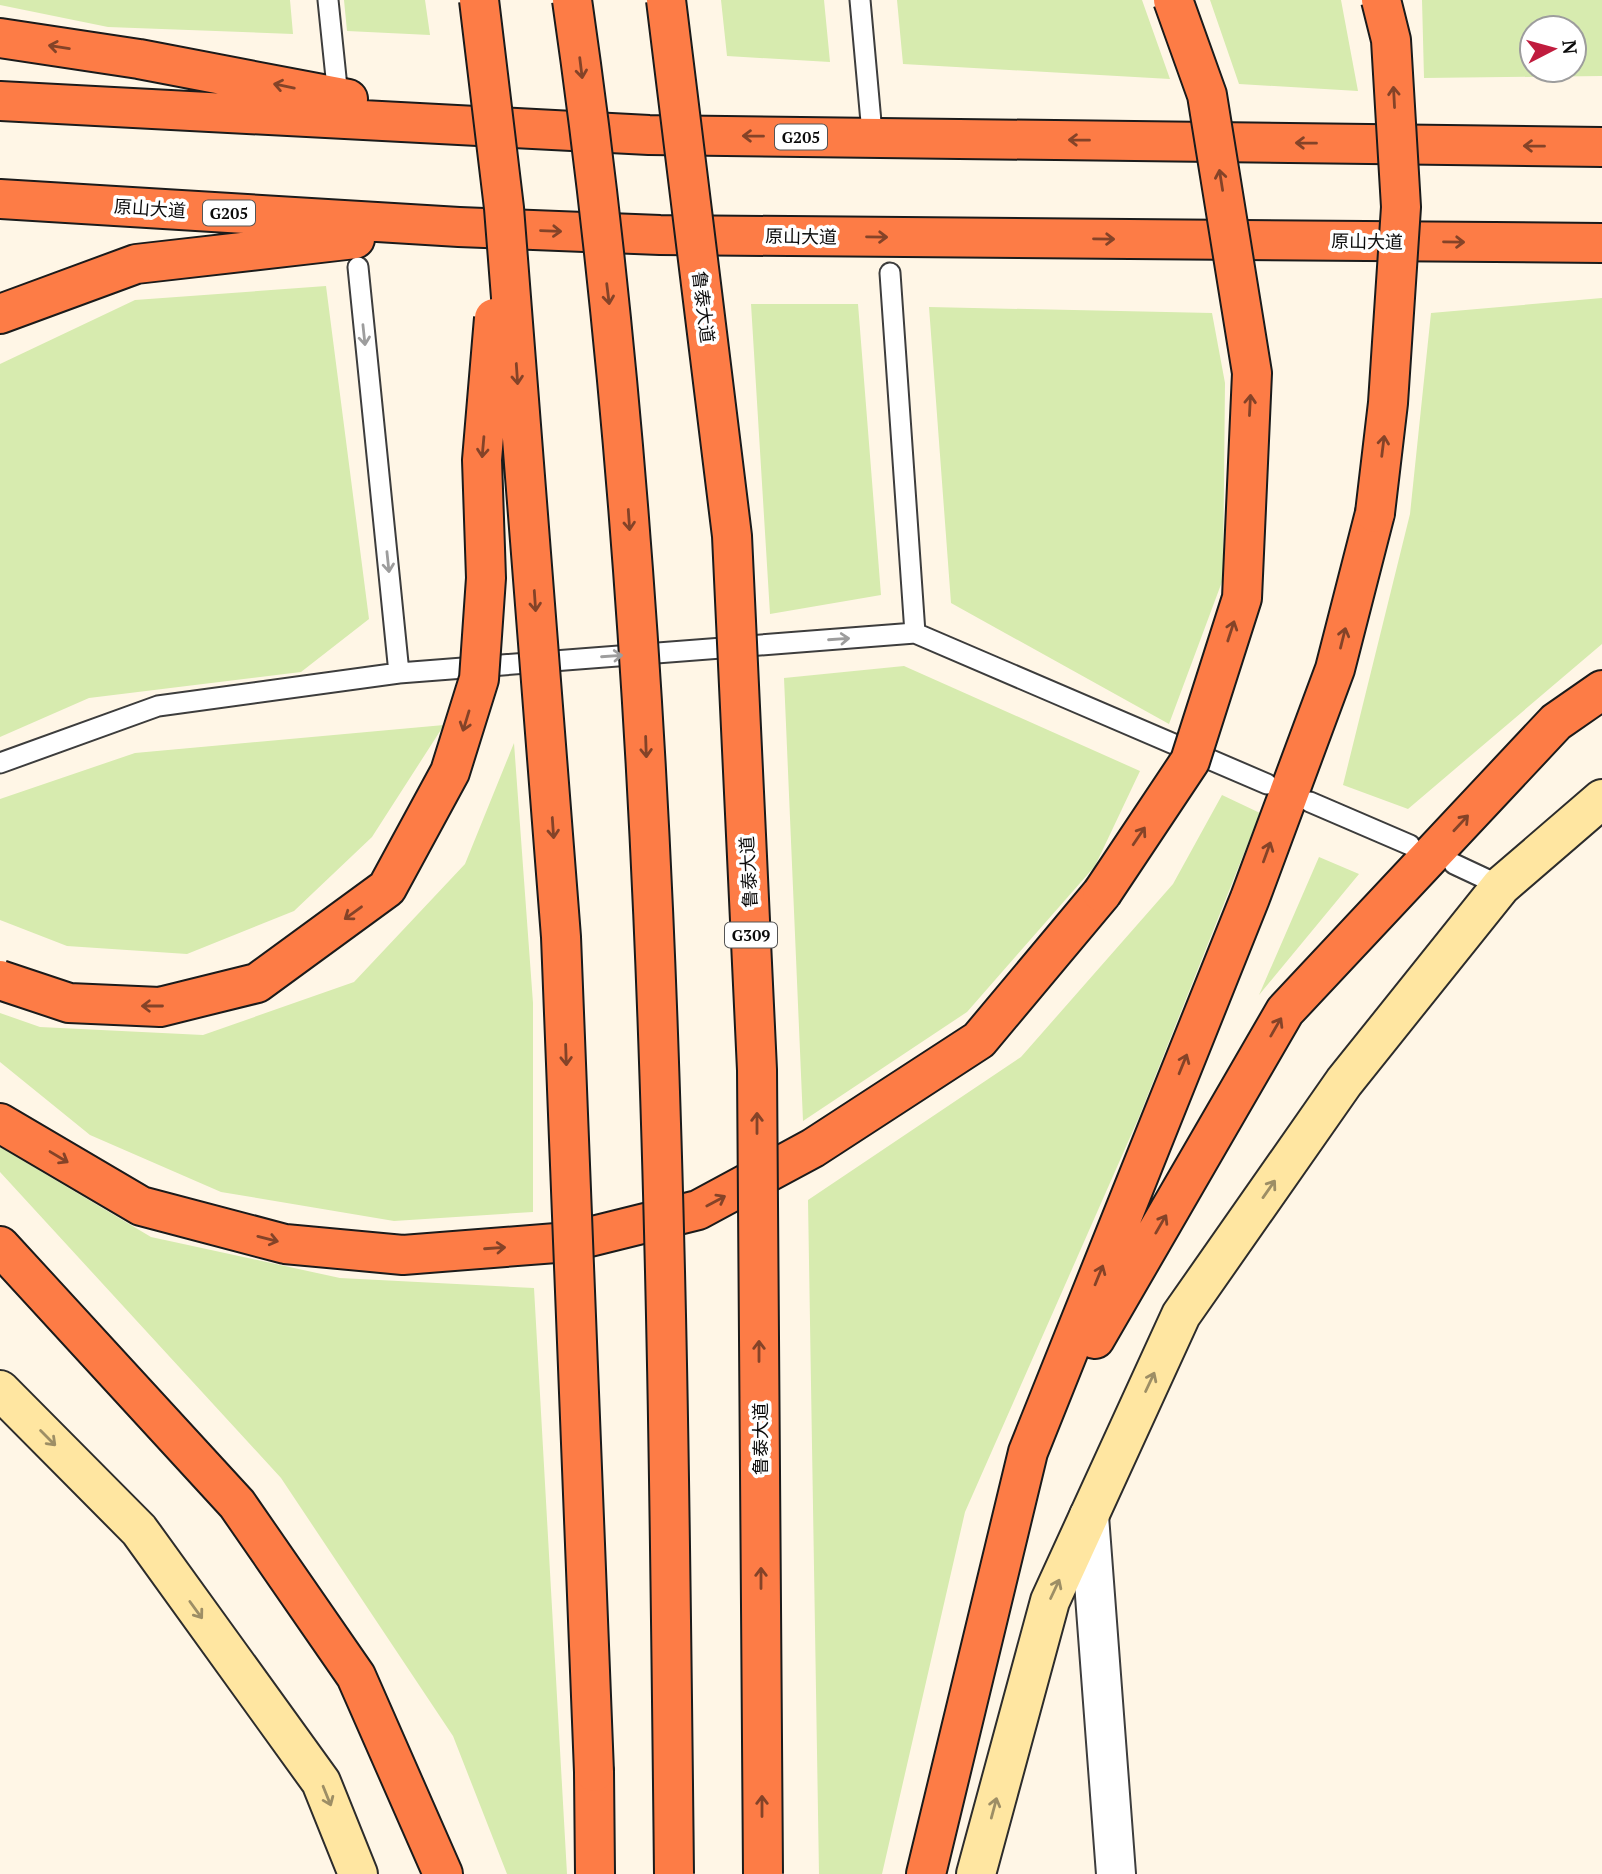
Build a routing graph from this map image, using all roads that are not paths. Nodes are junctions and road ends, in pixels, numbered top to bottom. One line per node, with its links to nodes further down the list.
1 (328, 0): 9 (lane)
2 (479, 0): 15 (highway, bridge)
3 (572, 0): 40 (highway, one-way to 40, bridge)
4 (666, 0): 41 (highway, 鲁泰大道 / G309, one-way to 4, bridge)
5 (860, 0): 11 (lane)
6 (1173, 0): 32 (highway, one-way to 6, bridge)
7 (1381, 0): 35 (highway, one-way to 7, bridge)
8 (0, 38): 9 (highway, one-way to 8)
9 (338, 97): 12 (highway)
10 (0, 102): 12 (highway, G205)
11 (871, 122)
12 (470, 125): 13 (highway, G205, one-way to 12)
13 (1602, 147)
14 (0, 199): 16 (highway, 原山大道 / G205)
15 (504, 208): 31 (highway, one-way to 31, bridge); 39 (highway, one-way to 39, bridge)
16 (458, 227): 17 (highway, 原山大道 / G205, one-way to 17); 20 (highway)
17 (1602, 243)
18 (358, 267): 22 (lane, one-way to 22)
19 (890, 274): 21 (lane)
20 (0, 314)
21 (915, 633): 22 (lane, one-way to 21); 25 (lane)
22 (399, 673): 24 (lane)
23 (1602, 690): 35 (highway, one-way to 23)
24 (0, 763)
25 (1267, 784)
26 (1602, 799): 30 (street)
27 (1310, 803): 28 (lane)
28 (1410, 845)
29 (1454, 864): 30 (lane)
30 (1501, 886): 36 (street, one-way to 30)
31 (0, 980)
32 (0, 1123)
33 (0, 1246): 38 (highway)
34 (0, 1390): 37 (street, one-way to 37)
35 (1028, 1452): 42 (highway)
36 (1089, 1516): 43 (street, one-way to 36); 44 (street)
37 (358, 1874)
38 (443, 1874)
39 (596, 1874)
40 (674, 1874)
41 (763, 1874)
42 (926, 1874)
43 (976, 1874)
44 (1115, 1874)

